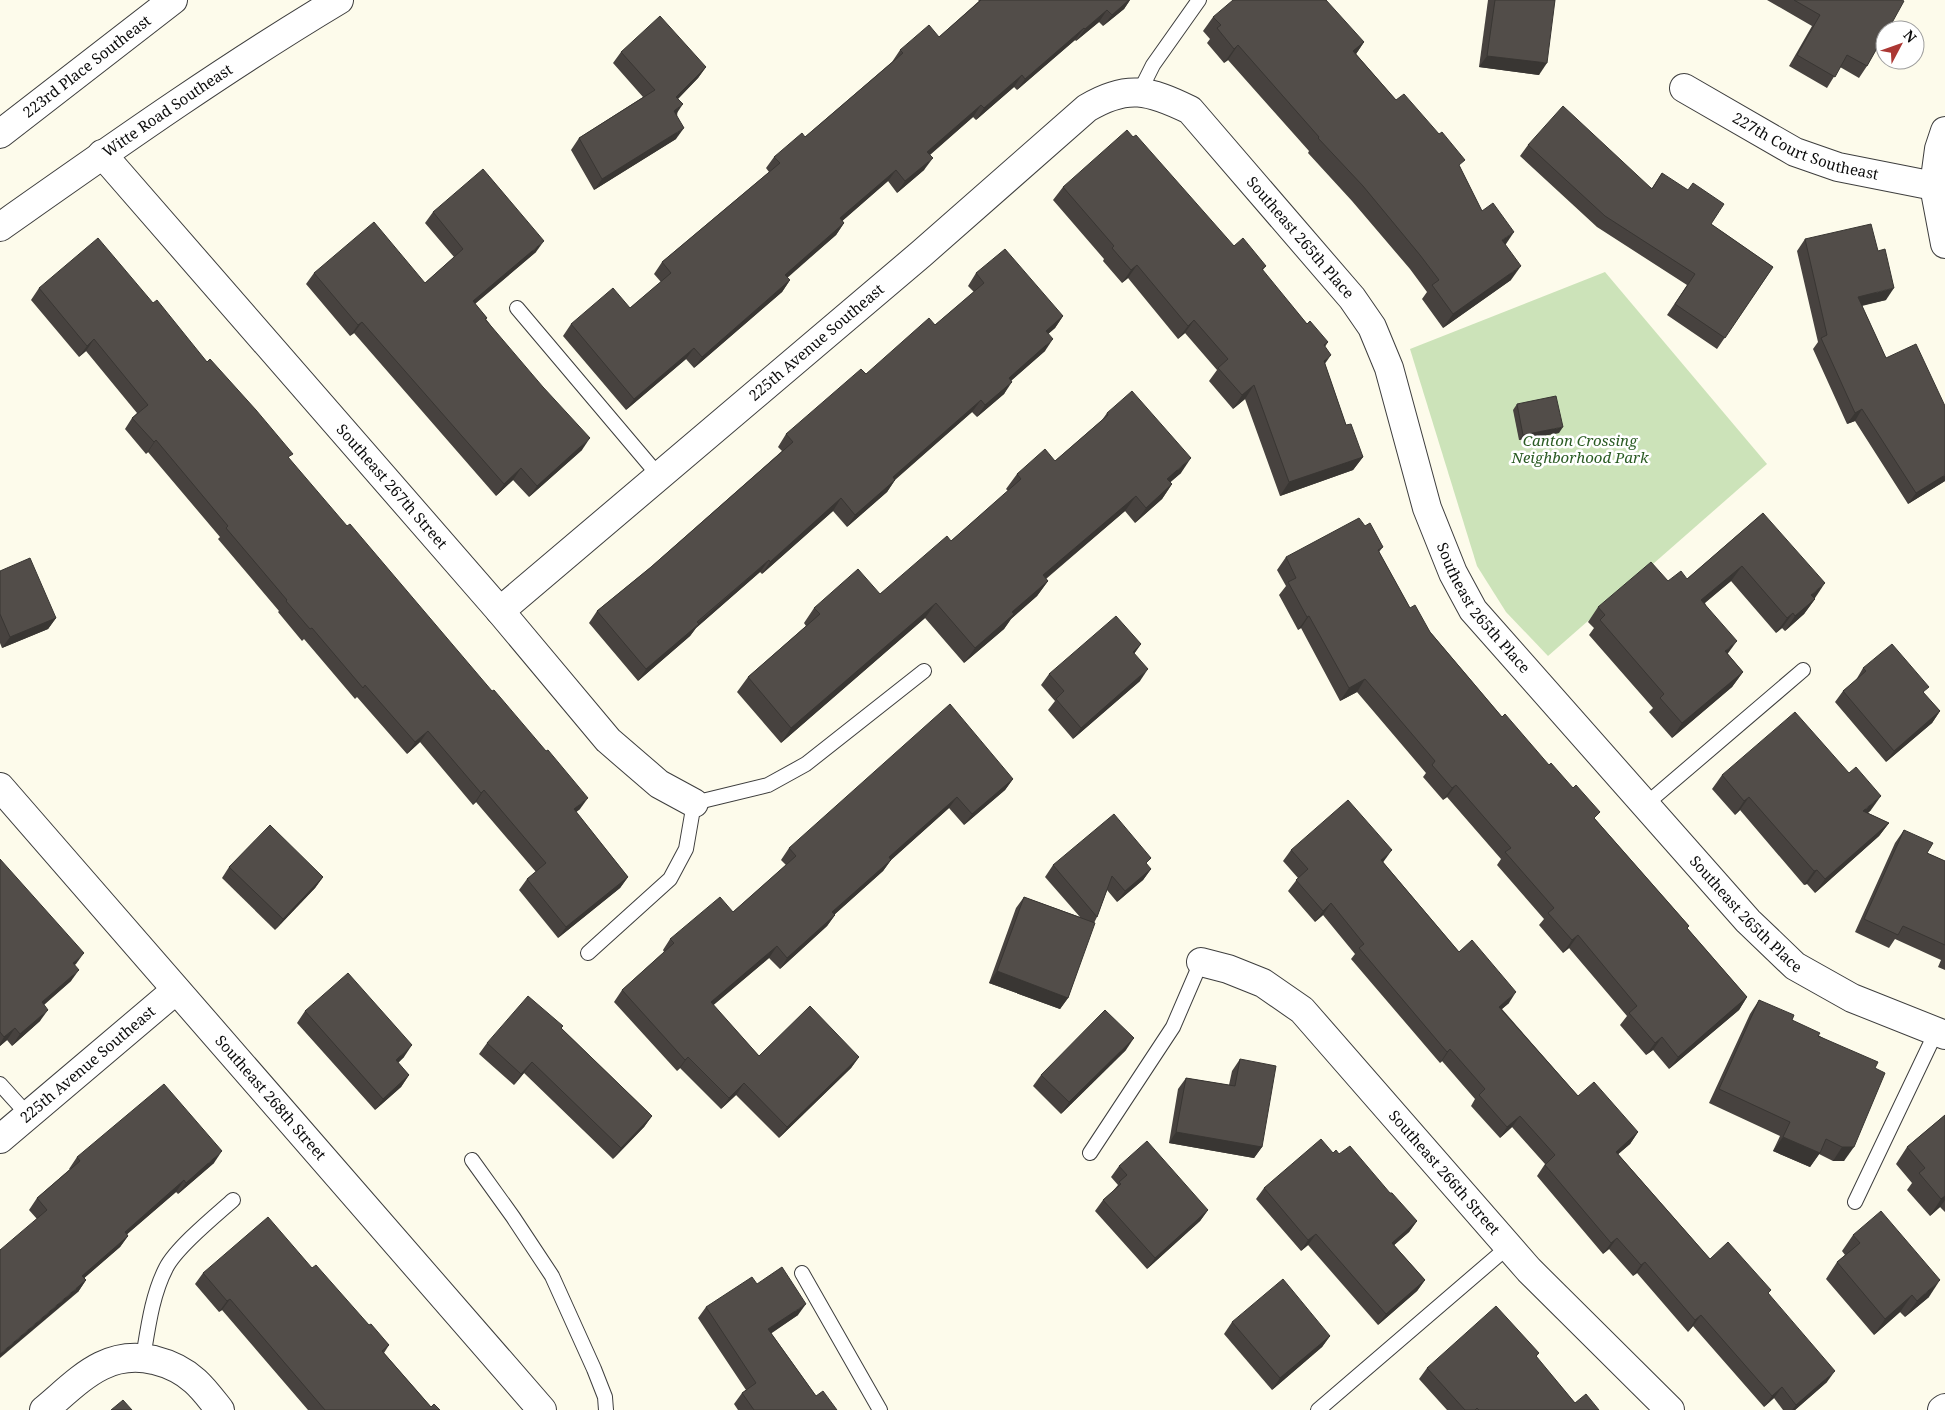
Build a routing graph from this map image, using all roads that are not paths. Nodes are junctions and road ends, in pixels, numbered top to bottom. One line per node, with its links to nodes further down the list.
1 (173, 0): 7 (street, 223rd Place Southeast)
2 (339, 0): 8 (street, Witte Road Southeast)
3 (1199, 0): 5 (lane)
4 (1684, 88): 9 (street, 227th Court Southeast)
5 (1140, 92): 13 (street, 225th Avenue Southeast); 19 (street, Southeast 265th Place)
6 (1945, 131): 9 (street)
7 (0, 134)
8 (102, 154): 10 (street, Witte Road Southeast); 14 (street, Southeast 267th Street)
9 (1934, 186): 11 (street)
10 (0, 227)
11 (1945, 244)
12 (517, 308): 13 (lane)
13 (659, 476): 14 (street, 225th Avenue Southeast)
14 (500, 611): 18 (street, Southeast 267th Street)
15 (1803, 670): 19 (lane)
16 (924, 671): 18 (lane)
17 (0, 787): 22 (street, Southeast 268th Street)
18 (694, 803): 20 (lane)
19 (1645, 805): 23 (street, Southeast 265th Place)
20 (588, 953)
21 (1201, 962): 27 (lane); 31 (street, Southeast 266th Street)
22 (176, 990): 25 (street, 225th Avenue Southeast); 36 (street, Southeast 268th Street)
23 (1940, 1034): 30 (lane)
24 (0, 1084): 25 (lane)
25 (28, 1115): 26 (street, 225th Avenue Southeast)
26 (0, 1139)
27 (1090, 1153)
28 (472, 1160): 37 (lane)
29 (233, 1200): 33 (lane)
30 (1855, 1202)
31 (1509, 1246): 39 (lane); 40 (street, Southeast 266th Street)
32 (802, 1273): 38 (lane)
33 (142, 1358): 34 (street); 35 (street)
34 (44, 1410)
35 (220, 1410)
36 (542, 1410)
37 (606, 1410)
38 (880, 1410)
39 (1318, 1410)
40 (1670, 1410)

